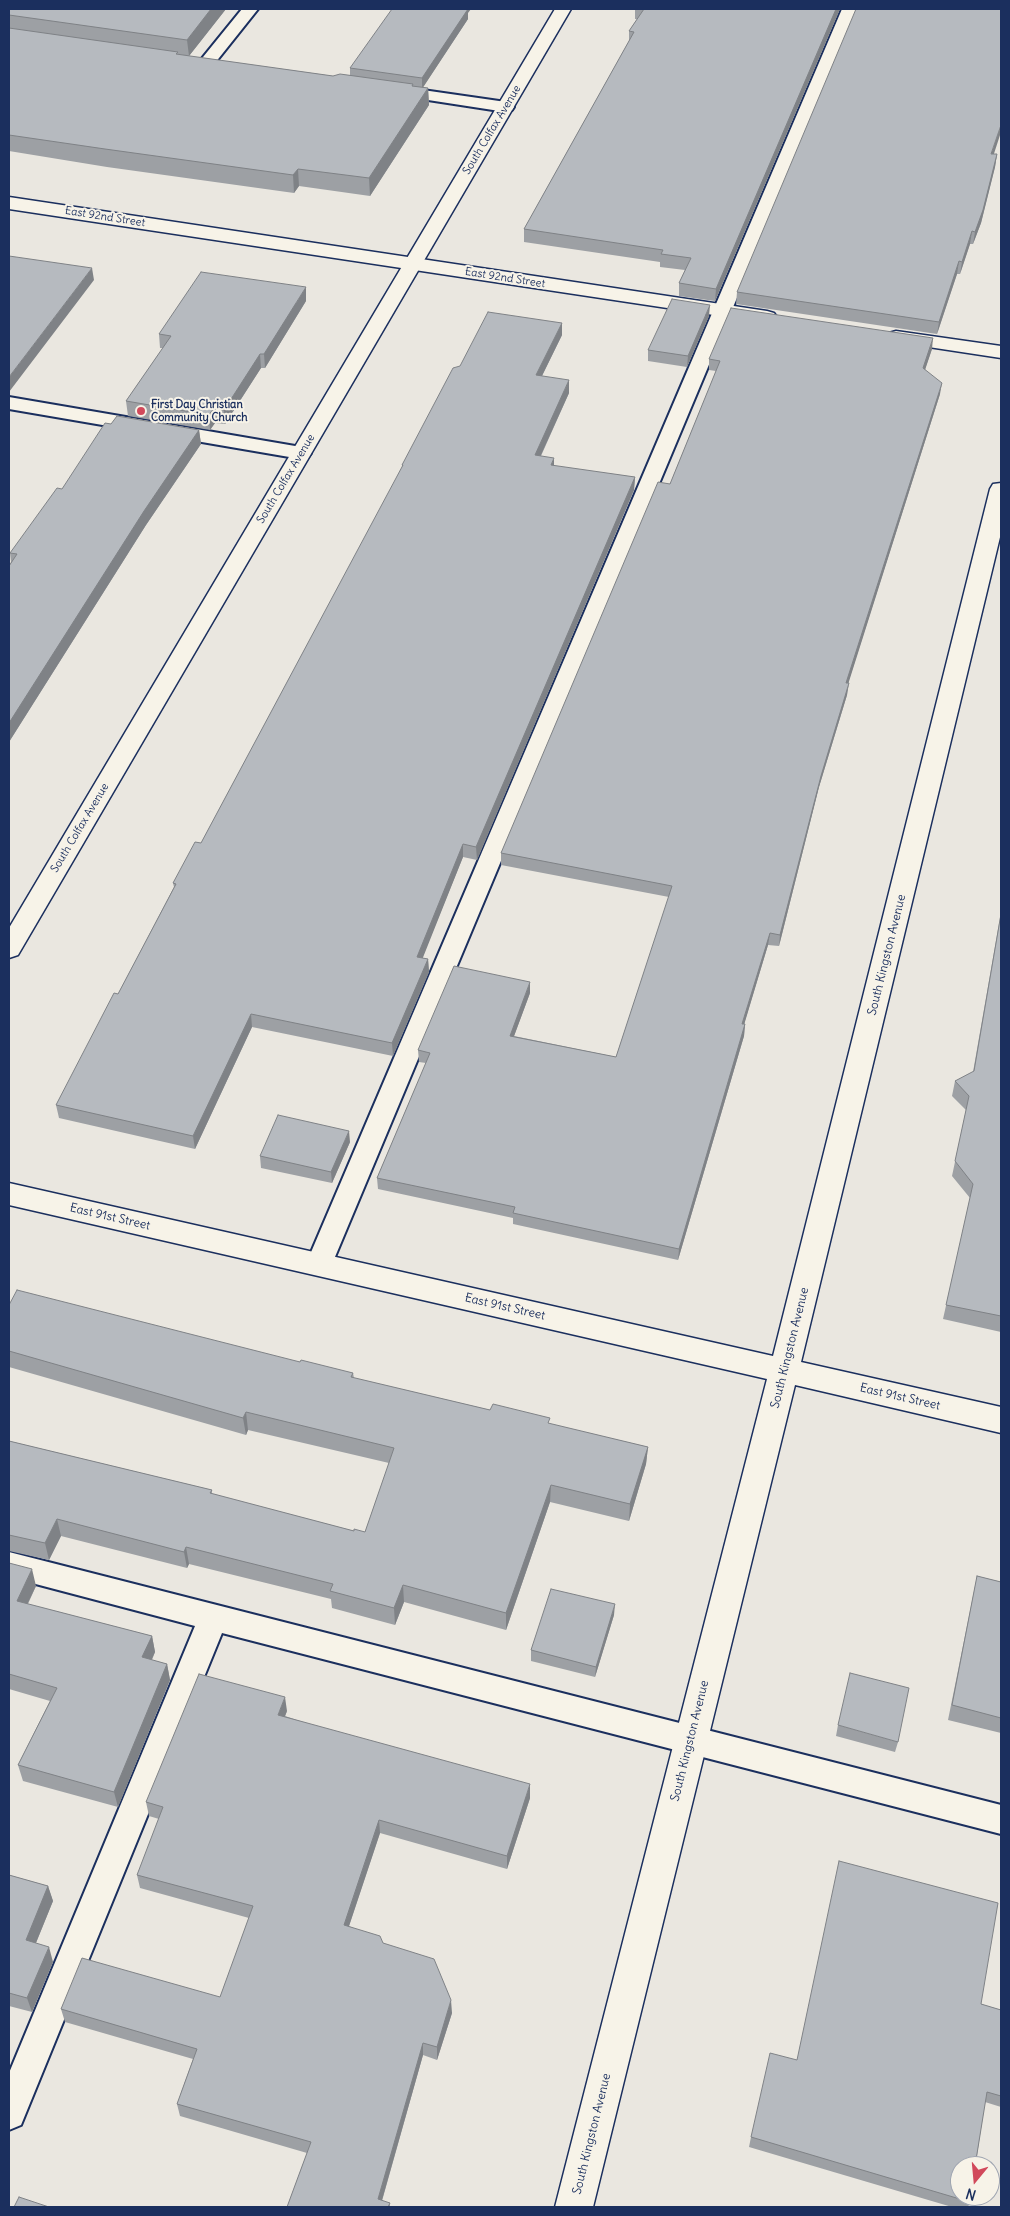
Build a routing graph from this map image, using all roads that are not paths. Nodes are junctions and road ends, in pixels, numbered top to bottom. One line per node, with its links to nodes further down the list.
1 (250, 9): 5 (lane)
2 (563, 9): 8 (street, South Colfax Avenue)
3 (850, 9): 11 (lane)
4 (185, 62): 5 (lane)
5 (205, 65): 6 (lane)
6 (224, 68)
7 (378, 89): 8 (lane)
8 (506, 106): 10 (street, South Colfax Avenue)
9 (9, 203): 10 (street, East 92nd Street)
10 (413, 264): 11 (street, East 92nd Street); 16 (street, South Colfax Avenue)
11 (722, 310): 12 (street, East 92nd Street); 20 (lane)
12 (789, 321)
13 (876, 334): 14 (street)
14 (1001, 352)
15 (9, 403): 16 (lane)
16 (301, 453): 18 (street, South Colfax Avenue)
17 (1001, 488): 21 (street, South Kingston Avenue)
18 (9, 949)
19 (9, 1194): 20 (street, East 91st Street)
20 (319, 1264): 21 (street, East 91st Street)
21 (784, 1371): 22 (street, East 91st Street); 25 (street, South Kingston Avenue)
22 (1001, 1420)
23 (9, 1566): 24 (lane)
24 (213, 1618): 25 (lane); 27 (lane)
25 (691, 1740): 26 (lane); 28 (street, South Kingston Avenue)
26 (1001, 1820)
27 (9, 2113)
28 (574, 2207)

